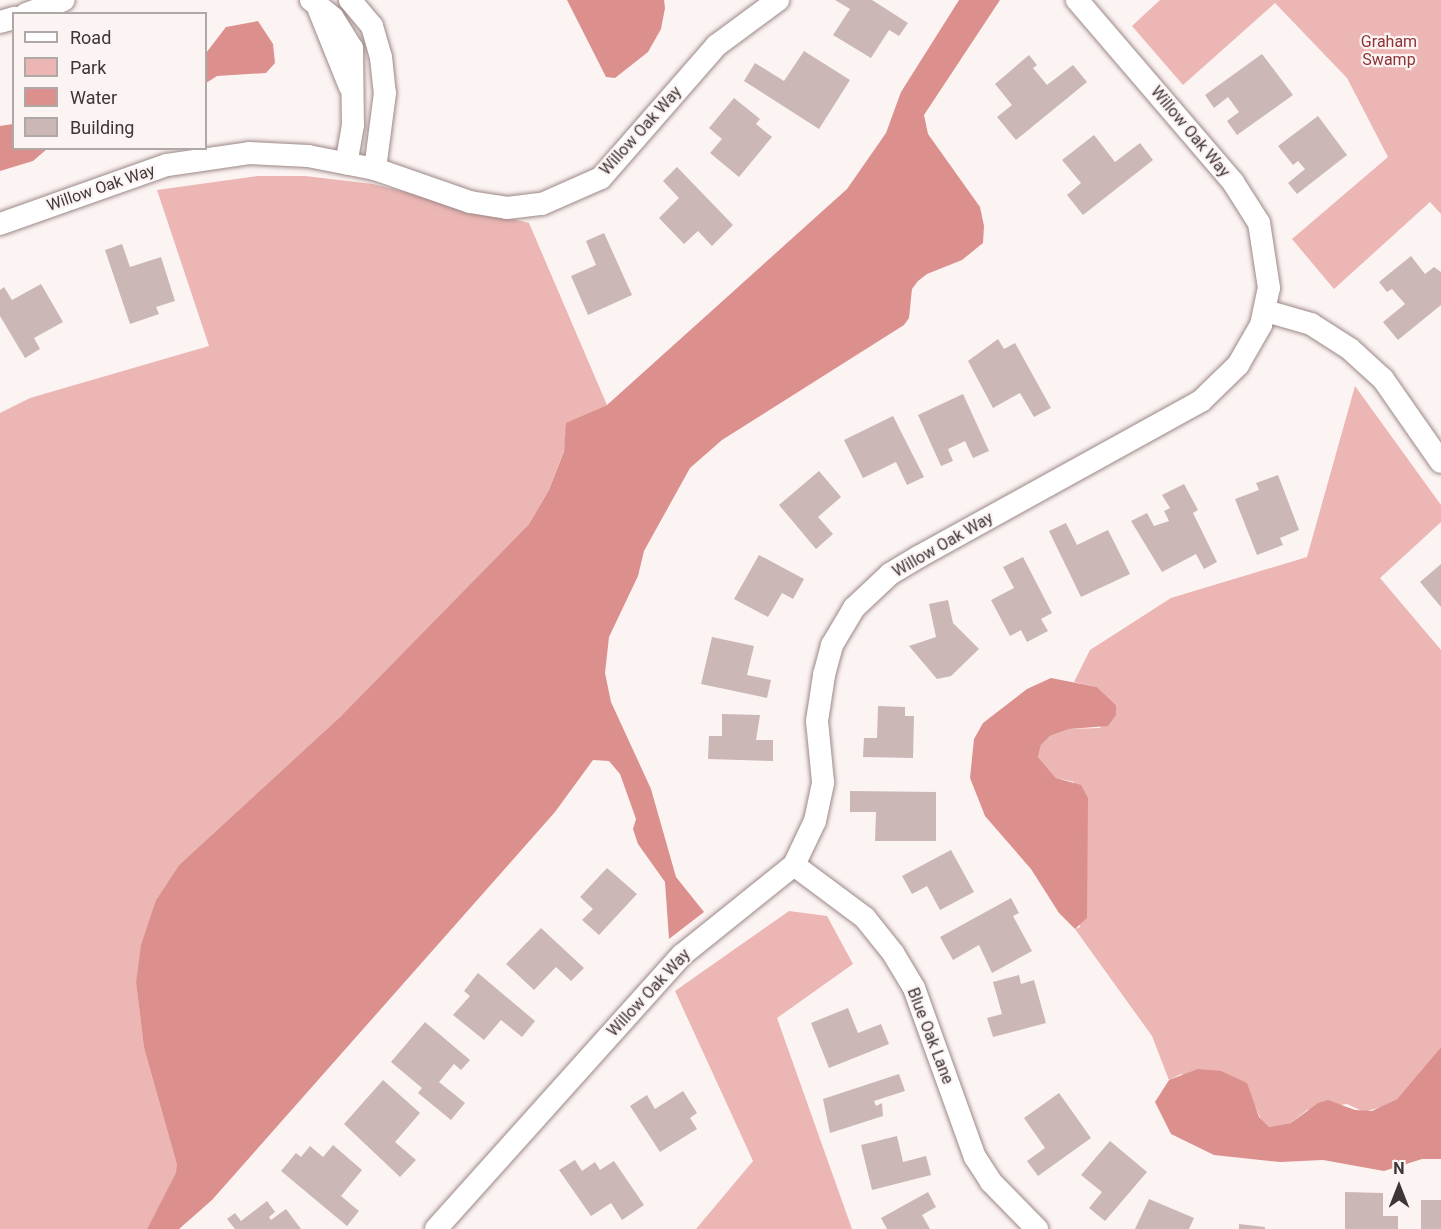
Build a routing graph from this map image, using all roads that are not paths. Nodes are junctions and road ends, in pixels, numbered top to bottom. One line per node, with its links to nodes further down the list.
1 (64, 0): 6 (street)
2 (350, 0): 8 (street)
3 (778, 0): 8 (street, Willow Oak Way)
4 (1077, 0): 10 (street, Willow Oak Way)
5 (315, 4): 7 (street)
6 (31, 12)
7 (346, 163): 8 (street, Willow Oak Way); 9 (street, Willow Oak Way)
8 (375, 169)
9 (0, 224)
10 (1266, 311): 11 (street); 12 (street, Willow Oak Way)
11 (1441, 462)
12 (794, 865): 13 (street, Willow Oak Way); 14 (street, Blue Oak Lane)
13 (436, 1229)
14 (1037, 1229)

